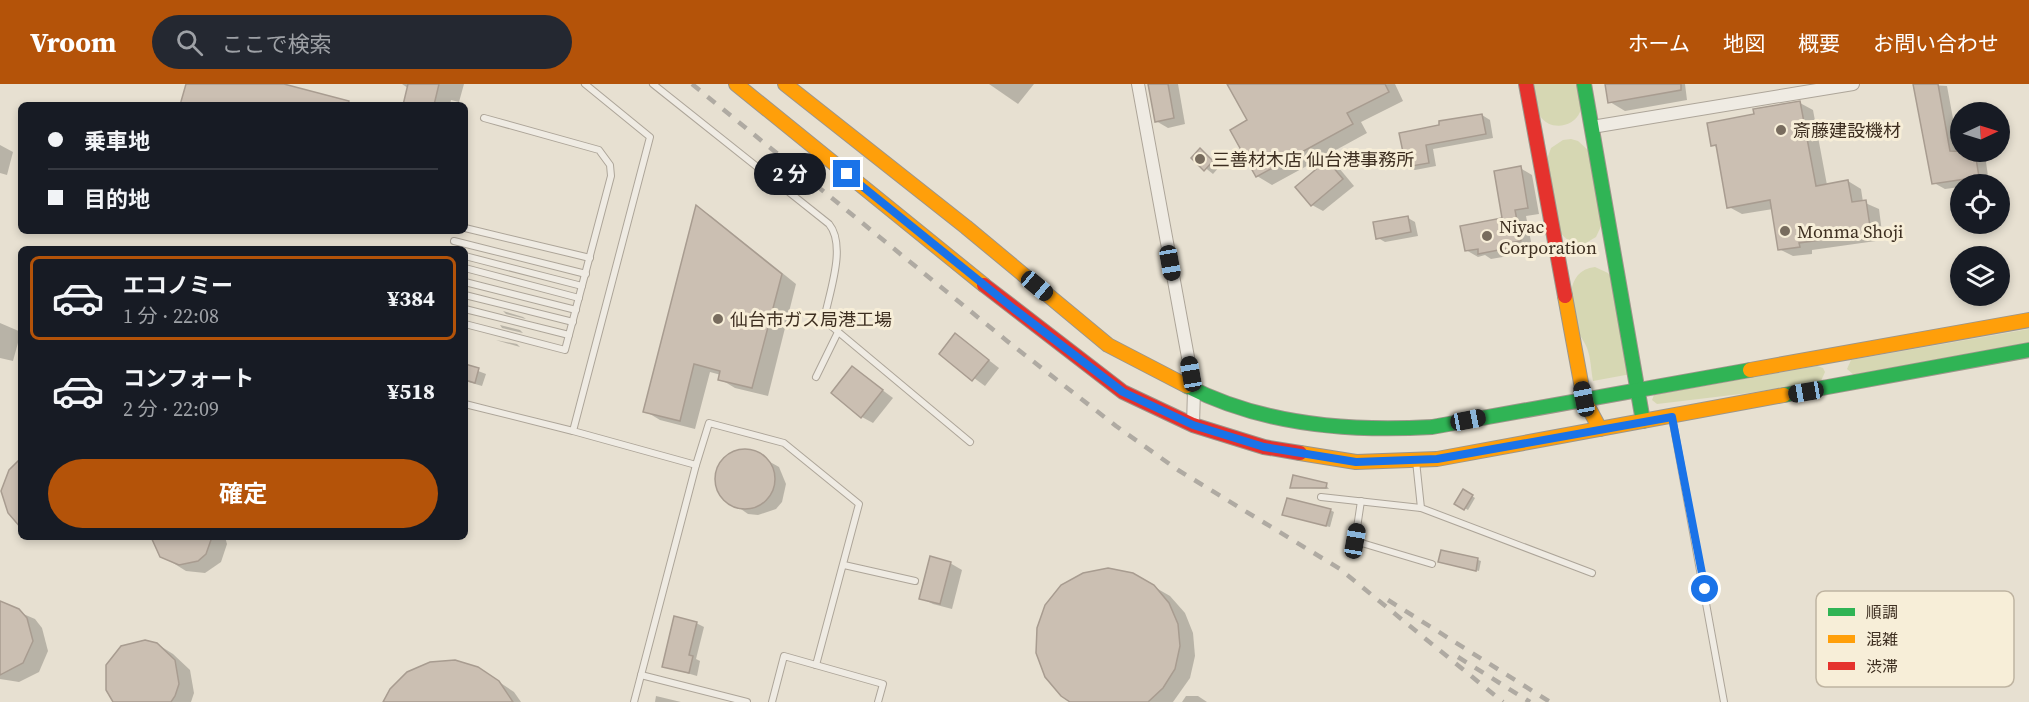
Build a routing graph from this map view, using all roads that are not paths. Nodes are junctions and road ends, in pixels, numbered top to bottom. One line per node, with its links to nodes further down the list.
1 (585, 84): 38 (lane)
2 (653, 84): 26 (lane)
3 (735, 84): 36 (street)
4 (785, 84): 31 (street)
5 (1138, 84): 31 (street)
6 (1526, 84): 32 (street)
7 (1584, 84): 10 (street)
8 (1853, 84): 10 (street)
9 (484, 118): 14 (lane)
10 (1592, 127): 30 (street)
11 (468, 229): 14 (lane)
12 (454, 241): 16 (lane)
13 (468, 257): 18 (lane)
14 (590, 258): 16 (lane)
15 (468, 269): 20 (lane)
16 (586, 274): 18 (lane)
17 (468, 283): 22 (lane)
18 (582, 286): 20 (lane)
19 (468, 296): 24 (lane)
20 (579, 298): 22 (lane)
21 (468, 310): 27 (lane)
22 (576, 310): 24 (lane)
23 (2029, 320): 30 (street)
24 (573, 322): 27 (lane)
25 (468, 325): 27 (lane)
26 (838, 332): 29 (lane); 39 (lane)
27 (569, 335)
28 (2029, 350): 34 (street)
29 (816, 377)
30 (1638, 389): 32 (street); 35 (street)
31 (1194, 390): 32 (street); 36 (street)
32 (1584, 399): 37 (street)
33 (468, 405): 38 (lane)
34 (1672, 417): 35 (street); 55 (lane)
35 (1643, 421): 37 (street)
36 (1193, 425): 40 (street)
37 (1600, 429): 40 (street)
38 (573, 431): 41 (lane)
39 (970, 442)
40 (1416, 460): 44 (lane)
41 (696, 465): 46 (lane); 50 (lane)
42 (1321, 497): 43 (lane)
43 (1361, 501): 44 (lane); 45 (lane)
44 (1421, 508): 47 (lane)
45 (1432, 564)
46 (844, 565): 48 (lane); 49 (lane)
47 (1592, 573)
48 (915, 581)
49 (816, 665): 53 (lane); 54 (lane)
50 (641, 675): 51 (lane); 52 (lane)
51 (634, 702)
52 (747, 702)
53 (772, 702)
54 (879, 702)
55 (1725, 702)

